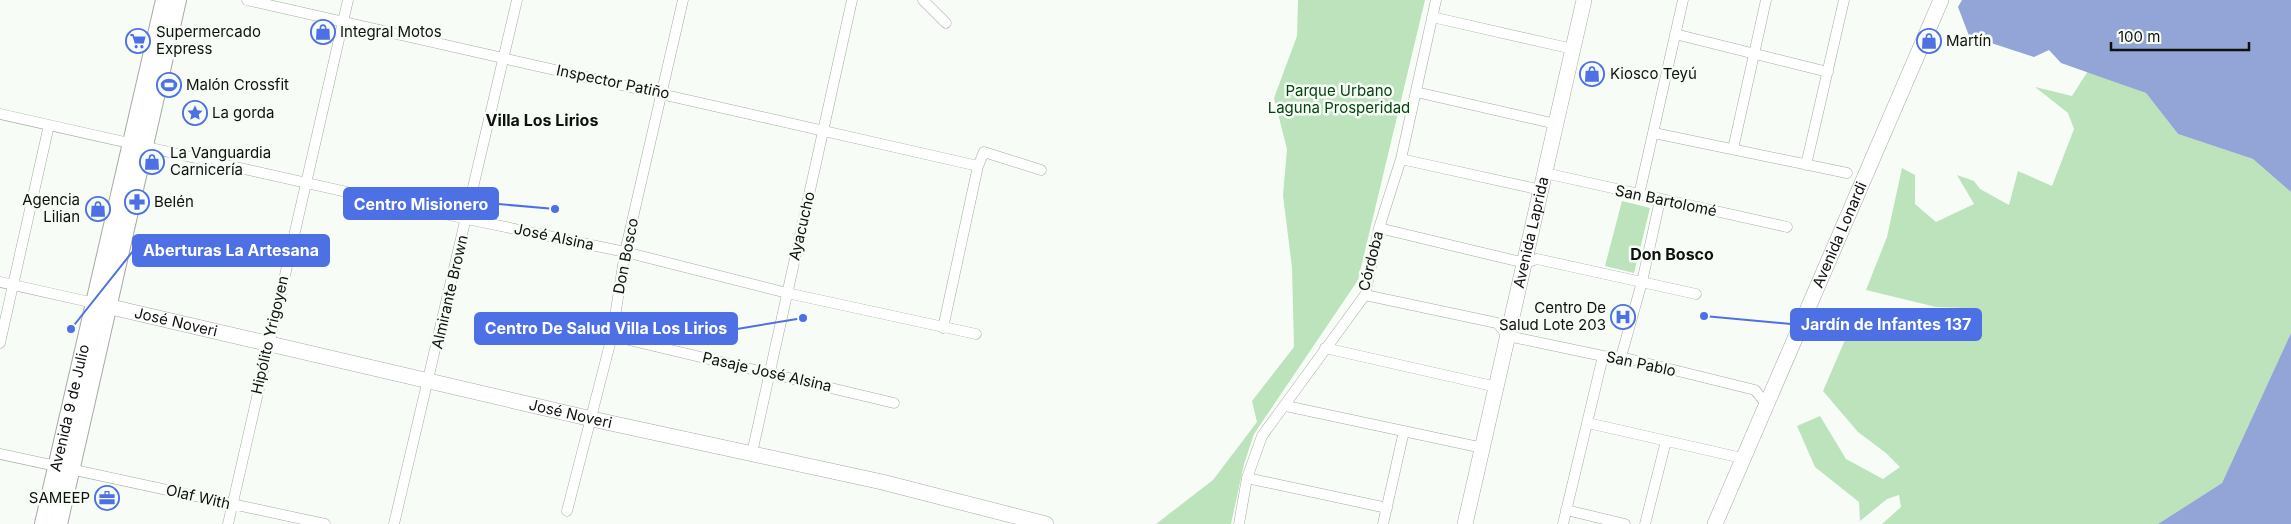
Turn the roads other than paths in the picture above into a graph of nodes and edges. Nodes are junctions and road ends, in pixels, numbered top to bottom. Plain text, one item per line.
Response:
1 (164, 0) edge
2 (178, 0) edge
3 (247, 0) edge
4 (348, 0) edge
5 (516, 0) edge
6 (683, 0) edge
7 (852, 0) edge
8 (923, 0) edge
9 (1436, 0) edge
10 (1584, 0) edge
11 (1683, 0) edge
12 (1766, 0) edge
13 (1844, 0) edge
14 (1941, 0) edge
15 (1432, 17) junction
16 (343, 23) junction
17 (946, 23) dead end
18 (1675, 34) junction
19 (1573, 49) junction
20 (1755, 54) junction
21 (503, 59) junction
22 (1828, 72) junction
23 (661, 92) junction
24 (1416, 92) junction
25 (0, 114) edge
26 (1556, 124) junction
27 (49, 125) junction
28 (823, 130) junction
29 (1654, 133) junction
30 (139, 144) junction
31 (1733, 149) junction
32 (1401, 159) junction
33 (1806, 165) junction
34 (978, 166) junction
35 (1041, 170) dead end
36 (1545, 173) junction
37 (1847, 173) dead end
38 (306, 181) junction
39 (1541, 190) junction
40 (1639, 195) junction
41 (1660, 200) junction
42 (467, 219) junction
43 (1787, 227) dead end
44 (1379, 228) junction
45 (625, 252) junction
46 (1525, 263) junction
47 (0, 282) edge
48 (1642, 282) junction
49 (14, 284) junction
50 (787, 293) junction
51 (1696, 294) dead end
52 (1365, 295) junction
53 (101, 305) junction
54 (943, 328) junction
55 (976, 334) dead end
56 (612, 336) junction
57 (1508, 336) junction
58 (268, 342) junction
59 (0, 343) edge
60 (1325, 348) junction
61 (1603, 356) junction
62 (1621, 357) junction
63 (769, 372) junction
64 (429, 379) junction
65 (1497, 387) junction
66 (894, 403) dead end
67 (1767, 405) junction
68 (1286, 406) junction
69 (592, 419) junction
70 (1588, 423) junction
71 (1404, 431) junction
72 (1666, 441) junction
73 (1483, 448) junction
74 (752, 453) junction
75 (0, 454) edge
76 (1742, 458) junction
77 (64, 467) junction
78 (1248, 478) junction
79 (232, 505) junction
80 (1387, 508) junction
81 (1566, 510) junction
82 (567, 511) dead end
83 (1618, 523) edge
84 (43, 524) edge
85 (59, 524) edge
86 (228, 524) edge
87 (325, 524) edge
88 (394, 524) edge
89 (1046, 524) edge
90 (1239, 524) edge
91 (1383, 524) edge
92 (1465, 524) edge
93 (1563, 524) edge
94 (1645, 524) edge
95 (1715, 524) edge

1 - 30 main road, Avenida 9 de Julio
2 - 30 main road, Avenida 9 de Julio
3 - 16 street, Inspector Patiño
4 - 16 street, Hipólito Yrigoyen
5 - 21 street, Almirante Brown
6 - 23 street, Don Bosco
7 - 28 street, Ayacucho
8 - 17 street
9 - 15 street, Córdoba
10 - 19 street, Avenida Laprida
11 - 18 street
12 - 20 street
13 - 22 street
14 - 67 street, Avenida Lonardi
15 - 19 street
15 - 24 street, Córdoba
16 - 21 street, Inspector Patiño
16 - 38 street, Hipólito Yrigoyen
18 - 20 street
18 - 29 street
19 - 26 street, Avenida Laprida
20 - 22 street
20 - 31 street
21 - 23 street, Inspector Patiño
21 - 42 street, Almirante Brown
22 - 33 street
23 - 28 street, Inspector Patiño
23 - 45 street, Don Bosco
24 - 26 street
24 - 32 street, Córdoba
25 - 27 street, José Alsina
26 - 36 street, Avenida Laprida
27 - 30 street, José Alsina
27 - 49 street
28 - 34 street, Inspector Patiño
28 - 50 street, Ayacucho
29 - 31 street
29 - 40 street
30 - 38 street, José Alsina
30 - 53 main road, Avenida 9 de Julio
31 - 33 street
32 - 39 street
32 - 44 street, Córdoba
33 - 37 street
34 - 35 street
34 - 54 street
36 - 39 street, Avenida Laprida
36 - 40 street, San Bartolomé
38 - 42 street, José Alsina
38 - 58 street, Hipólito Yrigoyen
39 - 46 street, Avenida Laprida
40 - 41 street, San Bartolomé
41 - 43 street, San Bartolomé
41 - 48 street
42 - 45 street, José Alsina
42 - 64 street, Almirante Brown
44 - 46 street
44 - 52 street, Córdoba
45 - 50 street, José Alsina
45 - 56 street, Don Bosco
46 - 48 street
46 - 57 street, Avenida Laprida
47 - 49 street
48 - 51 street
48 - 62 street
49 - 53 street
49 - 59 street
50 - 54 street, José Alsina
50 - 63 street, Ayacucho
52 - 57 street
52 - 60 street, Córdoba
53 - 58 street, José Noveri
53 - 77 main road, Avenida 9 de Julio
54 - 55 street, José Alsina
56 - 63 street, Pasaje José Alsina
56 - 69 street, Don Bosco
57 - 61 street, San Pablo
57 - 65 street, Avenida Laprida
58 - 64 street, José Noveri
58 - 79 street, Hipólito Yrigoyen
60 - 65 street
60 - 68 street, Córdoba
61 - 62 street, San Pablo
61 - 70 street
62 - 67 street, San Pablo
63 - 66 street, Pasaje José Alsina
63 - 74 street, Ayacucho
64 - 69 street, José Noveri
64 - 88 street, Almirante Brown
65 - 73 street, Avenida Laprida
67 - 76 street, Avenida Lonardi
68 - 71 street
68 - 78 street, Córdoba
69 - 74 street, José Noveri
69 - 82 street, Don Bosco
70 - 72 street
70 - 81 street
71 - 73 street
71 - 80 street
72 - 76 street
72 - 94 street
73 - 92 street, Avenida Laprida
74 - 89 street, José Noveri
75 - 77 street, Olaf With
76 - 95 street, Avenida Lonardi
77 - 79 street, Olaf With
77 - 84 main road, Avenida 9 de Julio
77 - 85 main road, Avenida 9 de Julio
78 - 80 street
78 - 90 street, Córdoba
79 - 86 street, Hipólito Yrigoyen
79 - 87 street, Olaf With
80 - 91 street
81 - 83 street
81 - 93 street

